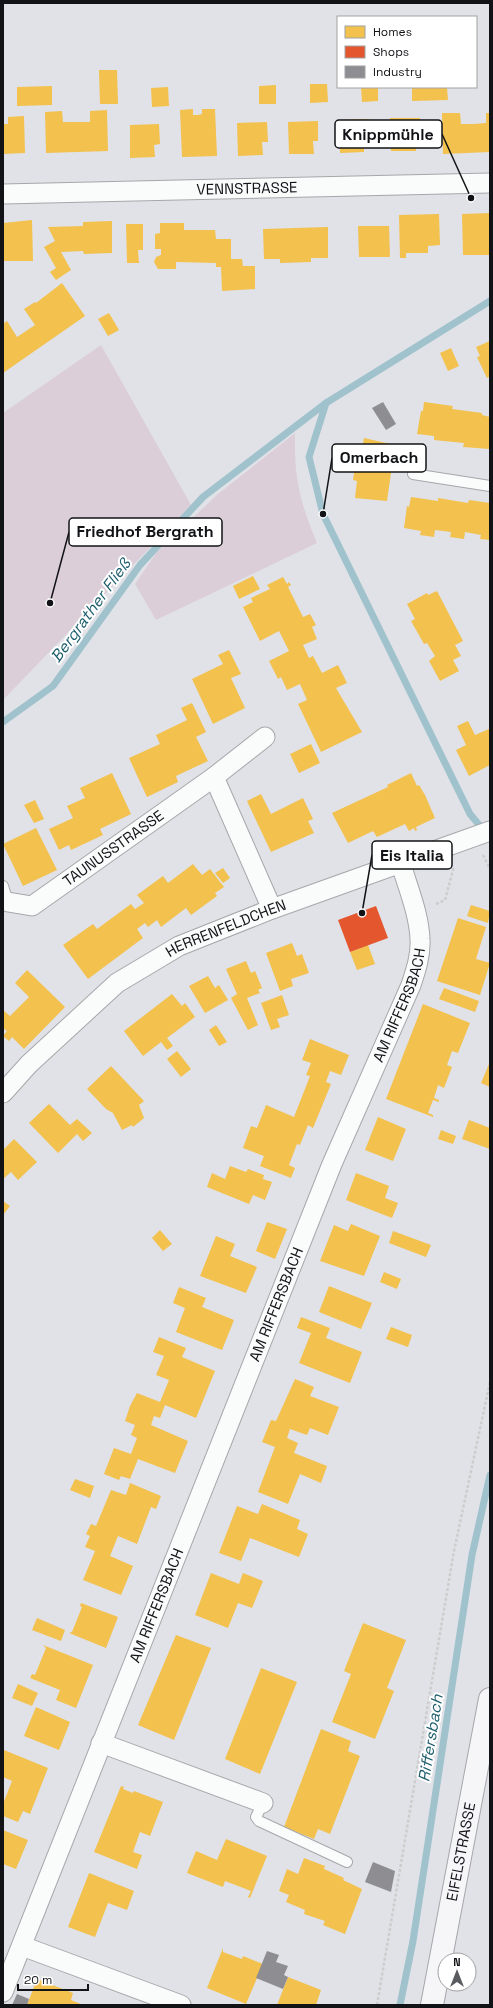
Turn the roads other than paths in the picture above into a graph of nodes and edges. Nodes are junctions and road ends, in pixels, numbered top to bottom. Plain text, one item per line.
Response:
1 (490, 183) edge
2 (3, 194) edge
3 (413, 474) dead end
4 (490, 486) edge
5 (265, 736) dead end
6 (214, 777) junction
7 (490, 831) edge
8 (401, 864) junction
9 (6, 894) edge
10 (272, 909) junction
11 (3, 1093) edge
12 (490, 1699) edge
13 (102, 1743) junction
14 (263, 1803) joint
15 (347, 1862) dead end
16 (22, 1946) junction
17 (3, 1992) edge
18 (181, 2005) edge
19 (432, 2005) edge

1 - 2 street, VENNSTRASSE
3 - 4 lane
5 - 6 street, TAUNUSSTRASSE
6 - 9 street, TAUNUSSTRASSE
6 - 10 street
7 - 8 street, HERRENFELDCHEN
8 - 10 street, HERRENFELDCHEN
8 - 13 street, AM RIFFERSBACH
10 - 11 street, HERRENFELDCHEN
12 - 19 main road, EIFELSTRASSE
13 - 14 street
13 - 16 street, AM RIFFERSBACH
14 - 15 lane
16 - 17 street, AM RIFFERSBACH
16 - 18 street

